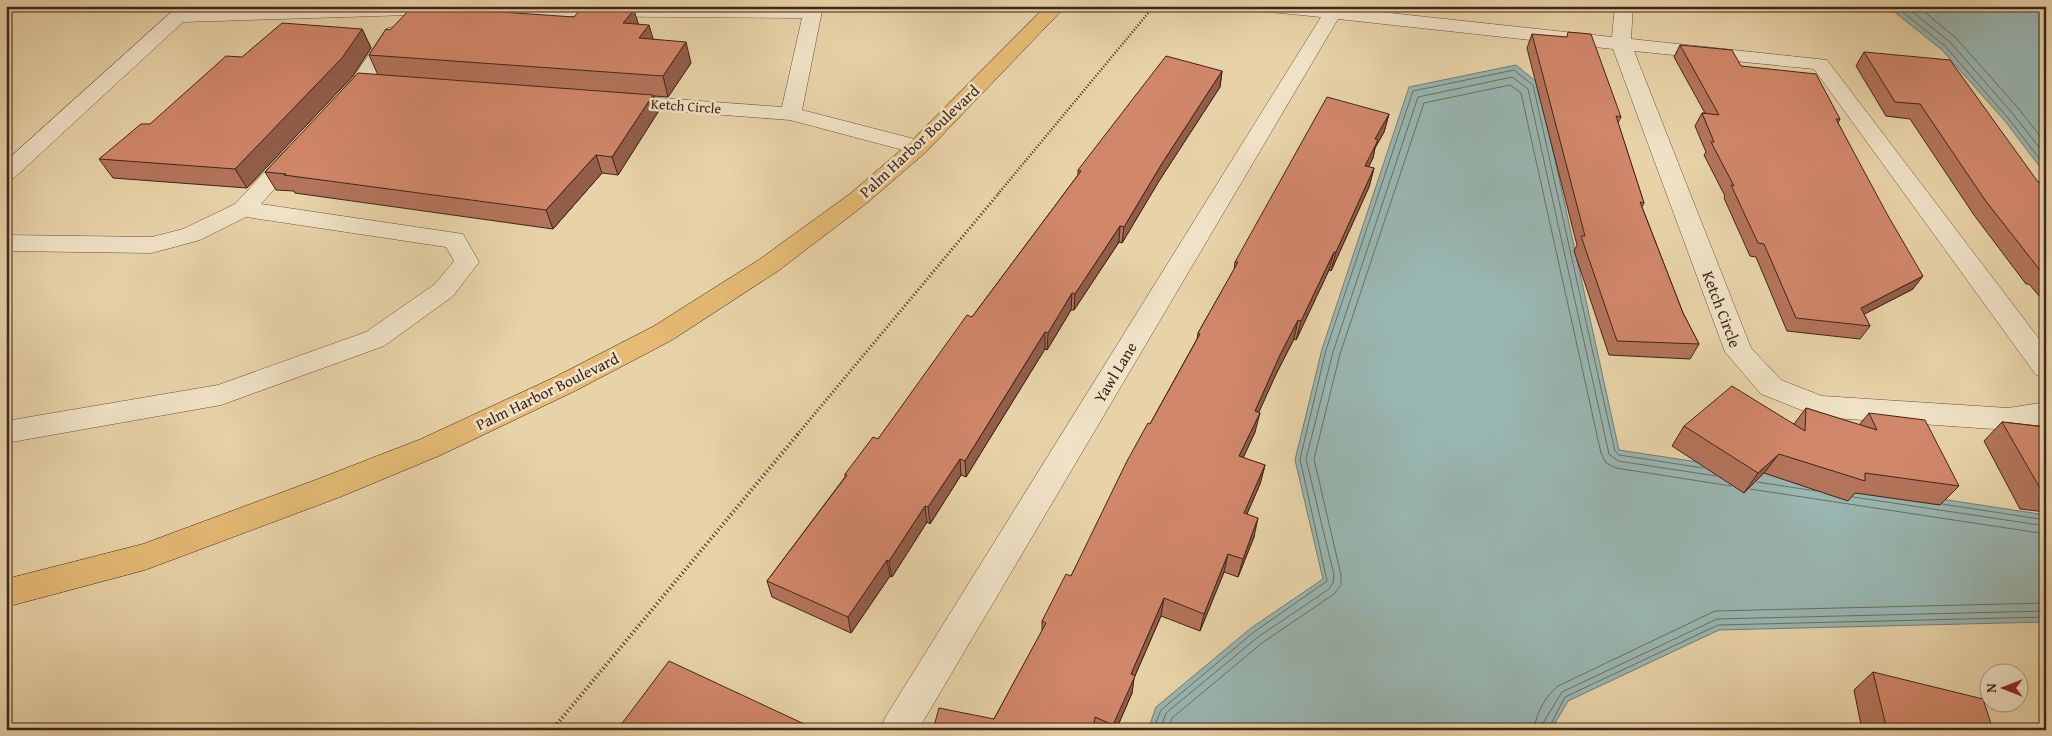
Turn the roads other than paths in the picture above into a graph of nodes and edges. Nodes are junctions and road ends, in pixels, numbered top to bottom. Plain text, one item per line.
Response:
1 (1057, 6) edge
2 (1270, 6) edge
3 (1624, 6) edge
4 (409, 9) junction
5 (814, 9) edge
6 (184, 11) edge
7 (1332, 14) junction
8 (1621, 44) junction
9 (596, 100) edge
10 (790, 114) junction
11 (328, 117) edge
12 (309, 139) edge
13 (918, 147) junction
14 (6, 173) edge
15 (243, 209) junction
16 (6, 243) edge
17 (2046, 368) edge
18 (2046, 413) edge
19 (6, 432) edge
20 (6, 593) edge
21 (898, 730) edge

1 - 13 main road, Palm Harbor Boulevard
2 - 7 street
3 - 8 street
4 - 5 street
4 - 6 street
4 - 11 street
5 - 10 street
6 - 14 street
7 - 8 street
7 - 21 street, Yawl Lane
8 - 17 street
8 - 18 street, Ketch Circle
9 - 10 street, Ketch Circle
10 - 13 street, Ketch Circle
12 - 15 street
13 - 20 main road, Palm Harbor Boulevard
15 - 16 street
15 - 19 street

